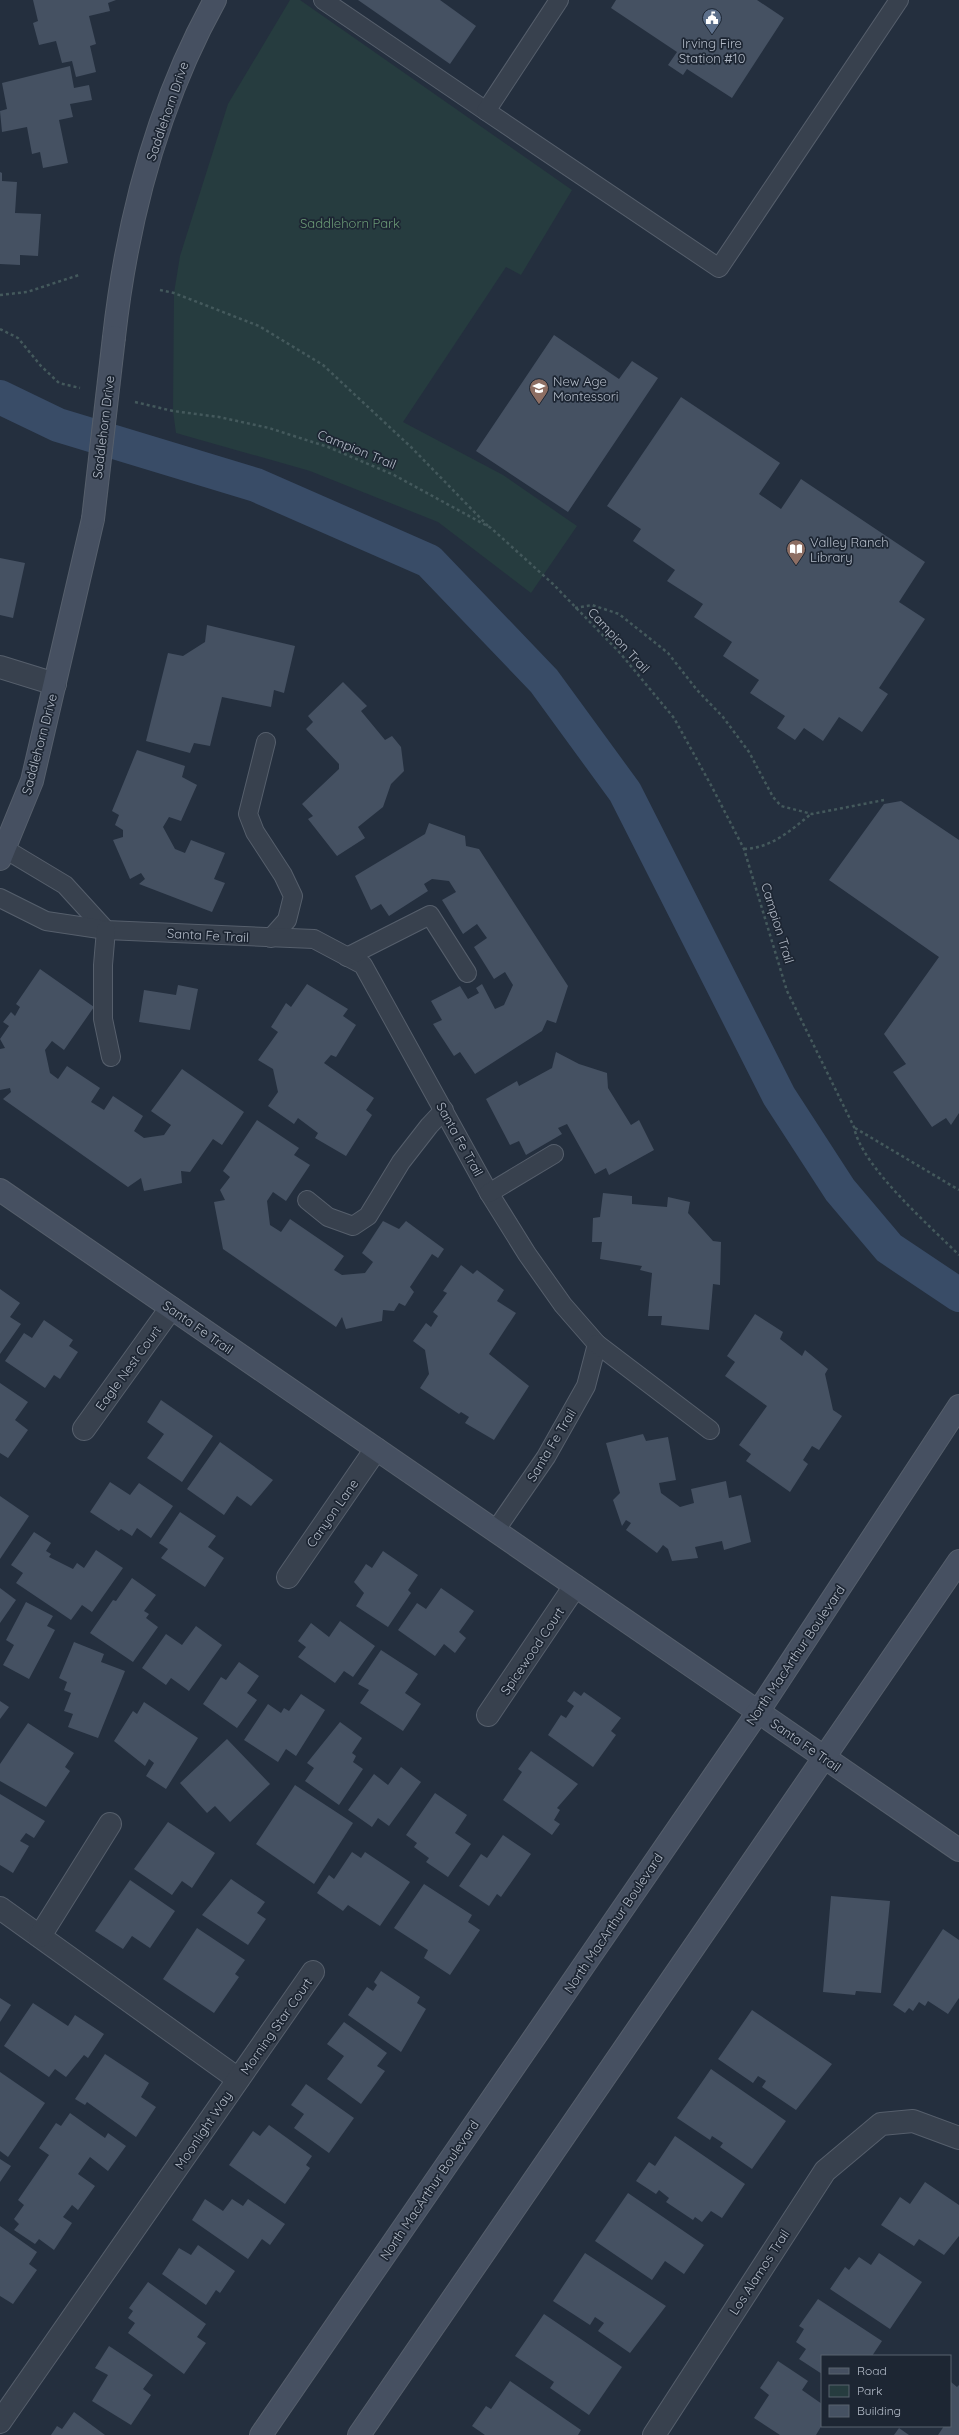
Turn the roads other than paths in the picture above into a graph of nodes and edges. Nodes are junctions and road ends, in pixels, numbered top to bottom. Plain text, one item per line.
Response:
1 (215, 0) edge
2 (324, 0) edge
3 (559, 0) edge
4 (899, 0) edge
5 (486, 111) junction
6 (0, 667) edge
7 (55, 684) junction
8 (266, 742) dead end
9 (2, 854) edge
10 (0, 898) edge
11 (106, 930) junction
12 (271, 938) junction
13 (347, 957) junction
14 (467, 973) dead end
15 (111, 1057) dead end
16 (444, 1110) junction
17 (554, 1154) dead end
18 (0, 1190) edge
19 (489, 1192) junction
20 (307, 1200) dead end
21 (171, 1308) junction
22 (597, 1344) junction
23 (958, 1408) edge
24 (84, 1429) dead end
25 (710, 1430) dead end
26 (376, 1449) junction
27 (495, 1531) junction
28 (959, 1561) edge
29 (288, 1577) dead end
30 (575, 1586) junction
31 (758, 1712) junction
32 (488, 1715) dead end
33 (824, 1757) junction
34 (110, 1824) dead end
35 (959, 1850) edge
36 (0, 1908) edge
37 (40, 1936) junction
38 (314, 1972) dead end
39 (238, 2079) junction
40 (959, 2138) edge
41 (0, 2422) edge
42 (261, 2435) edge
43 (359, 2435) edge
44 (654, 2435) edge

1 - 7 main road, Saddlehorn Drive, bridge
2 - 5 lane
3 - 5 lane
4 - 5 lane
6 - 7 street
7 - 9 main road, Saddlehorn Drive
8 - 12 lane
9 - 11 lane
10 - 11 lane, Santa Fe Trail
11 - 12 lane, Santa Fe Trail
11 - 15 lane
12 - 13 lane, Santa Fe Trail
13 - 14 lane
13 - 16 lane, Santa Fe Trail
16 - 19 lane, Santa Fe Trail
16 - 20 lane
17 - 19 lane
18 - 21 main road, Santa Fe Trail
19 - 22 lane, Santa Fe Trail
21 - 24 street, Eagle Nest Court
21 - 26 main road, Santa Fe Trail
22 - 25 lane
22 - 27 lane, Santa Fe Trail
23 - 31 main road, North MacArthur Boulevard
26 - 27 main road, Santa Fe Trail
26 - 29 street, Canyon Lane
27 - 30 main road, Santa Fe Trail
28 - 33 main road
30 - 31 main road, Santa Fe Trail
30 - 32 street, Spicewood Court
31 - 33 main road, Santa Fe Trail
31 - 42 main road, North MacArthur Boulevard
33 - 35 main road, Santa Fe Trail
33 - 43 main road
34 - 37 street
36 - 37 street, Moonlight Way
37 - 39 street, Moonlight Way
38 - 39 street, Morning Star Court
39 - 41 street, Moonlight Way
40 - 44 street, Los Alamos Trail

